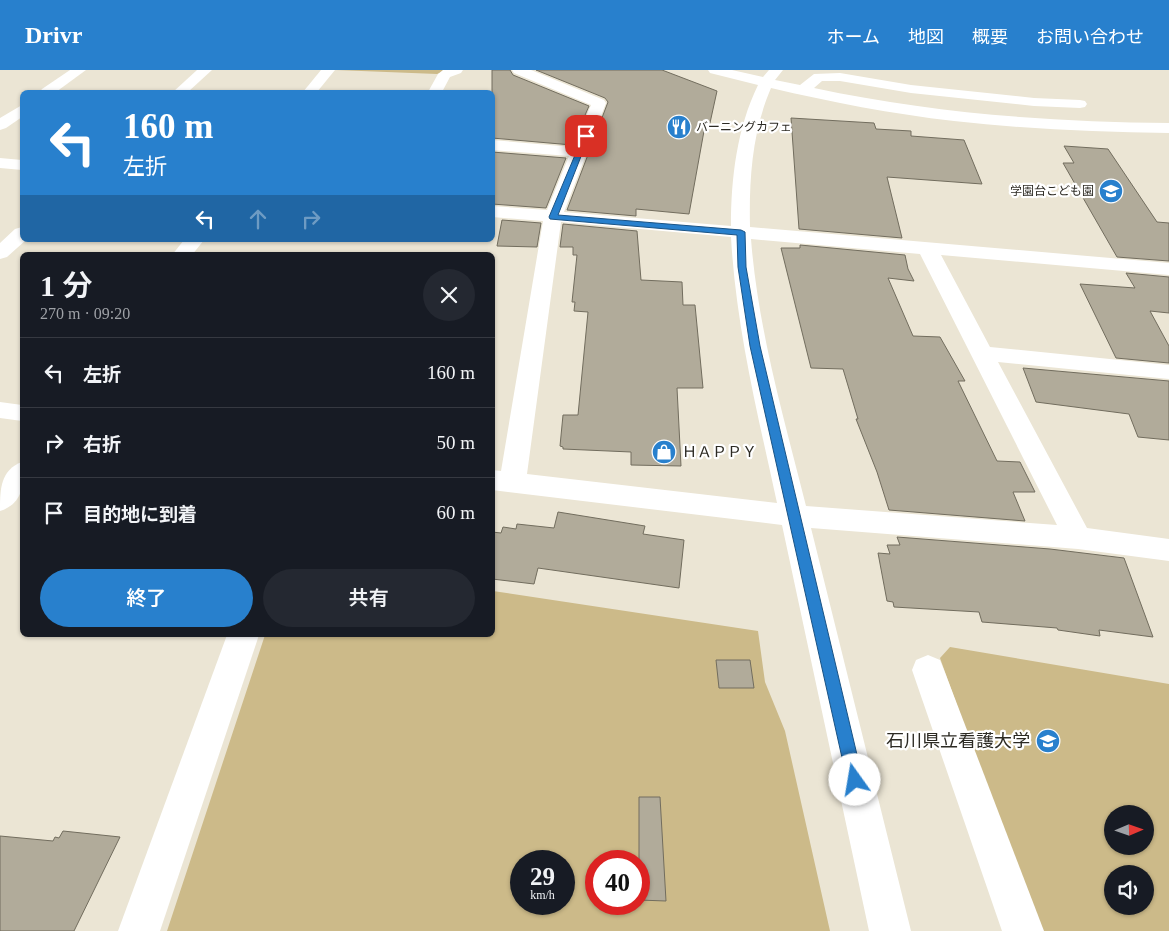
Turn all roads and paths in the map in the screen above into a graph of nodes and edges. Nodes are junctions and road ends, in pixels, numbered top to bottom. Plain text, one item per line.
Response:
1 (79, 70) edge
2 (205, 70) edge
3 (328, 70) edge
4 (456, 70) edge
5 (519, 70) edge
6 (715, 70) edge
7 (776, 70) edge
8 (765, 82) junction
9 (50, 90) edge
10 (182, 90) edge
11 (312, 90) edge
12 (436, 90) edge
13 (803, 90) junction
14 (1080, 104) dead end
15 (20, 111) edge
16 (0, 125) edge
17 (1169, 128) edge
18 (495, 145) edge
19 (580, 152) junction
20 (0, 163) edge
21 (20, 165) edge
22 (495, 211) edge
23 (553, 217) junction
24 (741, 232) junction
25 (20, 235) edge
26 (192, 242) edge
27 (927, 248) junction
28 (184, 252) edge
29 (0, 253) edge
30 (1169, 269) edge
31 (982, 353) junction
32 (1169, 372) edge
33 (0, 410) edge
34 (20, 413) edge
35 (20, 475) edge
36 (502, 481) edge
37 (0, 501) edge
38 (794, 516) junction
39 (1078, 538) junction
40 (1169, 550) edge
41 (242, 637) edge
42 (928, 670) dead end
43 (139, 931) edge
44 (890, 931) edge
45 (1023, 931) edge

1 - 9 street
2 - 10 street
3 - 11 street
4 - 12 street
5 - 19 street
6 - 8 street
7 - 8 street
8 - 13 street
8 - 24 street
13 - 14 street
13 - 17 street
15 - 16 street
18 - 19 street
19 - 23 street
20 - 21 street
22 - 23 street
23 - 24 street
23 - 36 street
24 - 27 street
24 - 38 street
25 - 29 street
26 - 28 street
27 - 30 street
27 - 31 street
31 - 32 street
31 - 39 street
33 - 34 street
35 - 37 street
36 - 38 street
38 - 39 street
38 - 44 street
39 - 40 street
41 - 43 street
42 - 45 street

